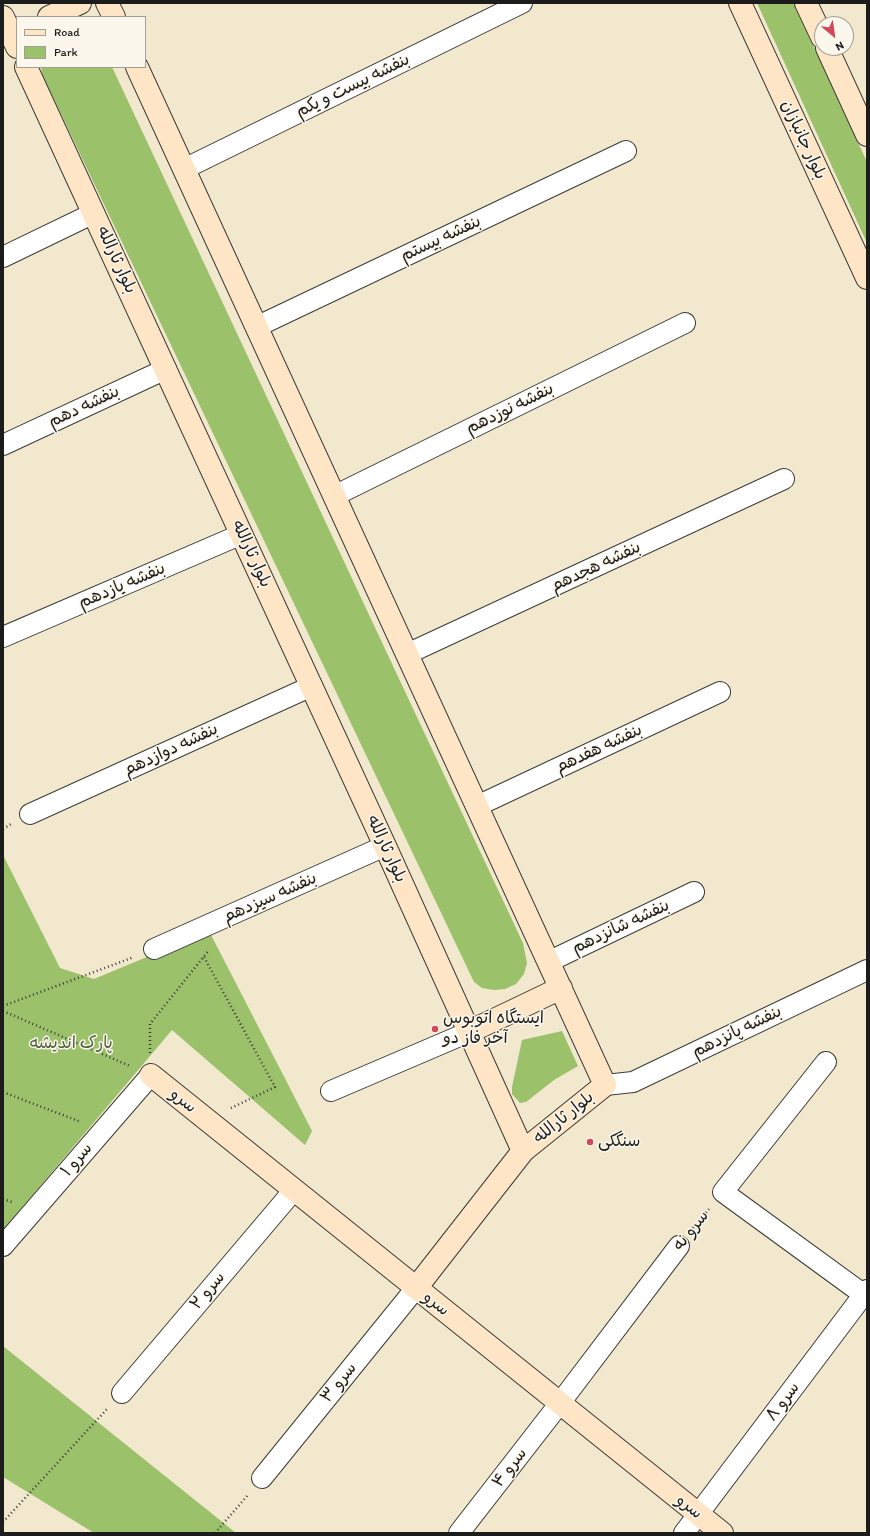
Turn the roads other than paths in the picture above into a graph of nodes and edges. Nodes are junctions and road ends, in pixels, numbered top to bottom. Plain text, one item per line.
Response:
1 (80, 3) edge
2 (107, 3) edge
3 (522, 3) edge
4 (740, 3) edge
5 (806, 3) edge
6 (51, 16) edge
7 (114, 16) edge
8 (814, 20) edge
9 (831, 56) edge
10 (26, 68) edge
11 (137, 68) edge
12 (867, 135) edge
13 (626, 152) dead end
14 (184, 169) junction
15 (94, 213) junction
16 (3, 257) edge
17 (867, 278) edge
18 (685, 323) dead end
19 (256, 326) junction
20 (166, 369) junction
21 (3, 446) edge
22 (784, 479) dead end
23 (334, 496) junction
24 (242, 534) junction
25 (3, 637) edge
26 (408, 654) junction
27 (312, 686) junction
28 (720, 692) dead end
29 (478, 806) junction
30 (30, 814) dead end
31 (385, 846) junction
32 (694, 892) dead end
33 (154, 950) road end
34 (548, 962) junction
35 (867, 970) edge
36 (561, 988) junction
37 (469, 1032) junction
38 (826, 1062) dead end
39 (151, 1075) joint
40 (605, 1085) junction
41 (331, 1091) dead end
42 (523, 1151) junction
43 (294, 1190) junction
44 (3, 1246) edge
45 (679, 1246) road end
46 (416, 1288) junction
47 (866, 1294) edge
48 (122, 1393) road end
49 (560, 1404) junction
50 (262, 1478) road end
51 (699, 1514) junction
52 (459, 1533) edge
53 (684, 1533) edge
54 (722, 1533) edge

1 - 6 street
2 - 7 street
3 - 14 street, بنفشه بیست و یکم
4 - 17 street, بلوار جانبازان
5 - 8 street
9 - 12 street
10 - 15 street, بلوار ثارالله
11 - 14 street, بلوار ثارالله
13 - 19 street, بنفشه بیستم
14 - 19 street, بلوار ثارالله
15 - 16 street
15 - 20 street, بلوار ثارالله
18 - 23 street, بنفشه نوزدهم
19 - 23 street, بلوار ثارالله
20 - 21 street, بنفشه دهم
20 - 24 street, بلوار ثارالله
22 - 26 street, بنفشه هجدهم
23 - 26 street, بلوار ثارالله
24 - 25 street, بنفشه یازدهم
24 - 27 street, بلوار ثارالله
26 - 29 street, بلوار ثارالله
27 - 30 street, بنفشه دوازدهم
27 - 31 street, بلوار ثارالله
28 - 29 street, بنفشه هفدهم
29 - 34 street, بلوار ثارالله
31 - 33 street, بنفشه سیزدهم
31 - 37 street, بلوار ثارالله
32 - 34 street, بنفشه شانزدهم
34 - 36 street, بلوار ثارالله
35 - 40 street, بنفشه پانزدهم
36 - 37 street
36 - 40 street, بلوار ثارالله
37 - 41 street
37 - 42 street, بلوار ثارالله
38 - 47 street
39 - 43 street, سرو
39 - 44 street, سرو ۱
40 - 42 street, بلوار ثارالله
42 - 46 street
43 - 46 street, سرو
43 - 48 street, سرو ۲
45 - 49 street, سرو نه
46 - 49 street, سرو
46 - 50 street, سرو ۳
47 - 51 street, سرو ۸
49 - 51 street, سرو
49 - 52 street, سرو ۴
51 - 53 street, سرو ۸
51 - 54 street, سرو

